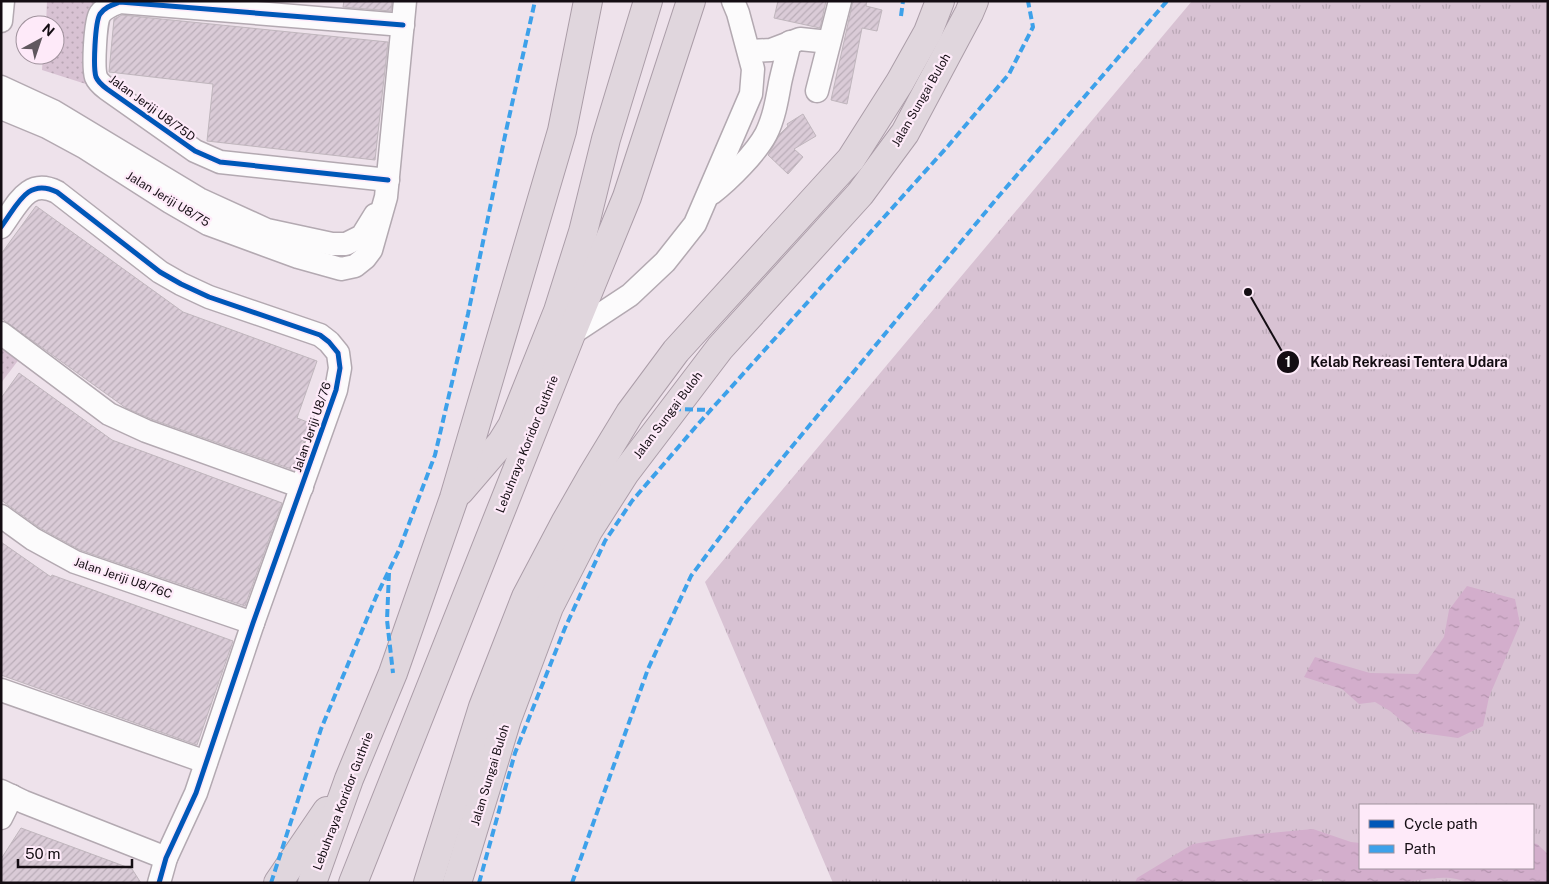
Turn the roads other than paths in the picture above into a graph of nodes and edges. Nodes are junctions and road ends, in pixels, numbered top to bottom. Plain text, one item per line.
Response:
1 (3, 1) edge
2 (405, 1) edge
3 (588, 1) edge
4 (648, 1) edge
5 (692, 1) edge
6 (733, 1) edge
7 (840, 1) edge
8 (940, 1) edge
9 (974, 1) edge
10 (1, 21) edge
11 (403, 25) junction
12 (790, 42) junction
13 (829, 42) junction
14 (749, 51) junction
15 (1, 87) edge
16 (817, 91) dead end
17 (1, 108) edge
18 (387, 188) junction
19 (706, 199) junction
20 (1, 227) edge
21 (1, 333) edge
22 (571, 334) junction
23 (302, 487) junction
24 (454, 498) junction
25 (1, 516) edge
26 (254, 623) junction
27 (1, 690) edge
28 (206, 762) junction
29 (349, 779) junction
30 (7, 794) edge
31 (1, 818) edge
32 (166, 858) junction
33 (159, 883) edge
34 (278, 883) edge
35 (312, 883) edge
36 (353, 883) edge
37 (428, 883) edge
38 (457, 883) edge

1 - 10 street
2 - 11 street, Jalan Jeriji U8/75
3 - 24 highway, Lebuhraya Koridor Guthrie
4 - 24 highway
5 - 22 highway, Lebuhraya Koridor Guthrie
6 - 14 street
7 - 13 street
8 - 37 highway
9 - 38 highway, Jalan Sungai Buloh
11 - 18 street, Jalan Jeriji U8/75
11 - 18 street, Jalan Jeriji U8/75D
12 - 13 street
12 - 14 street
12 - 19 street
13 - 16 street
14 - 19 street
15 - 18 street, Jalan Jeriji U8/75
17 - 18 street, Jalan Jeriji U8/75
19 - 22 street
20 - 23 street, Jalan Jeriji U8/76
21 - 23 street, Jalan Jeriji U8/76
22 - 36 highway, Lebuhraya Koridor Guthrie
23 - 26 street, Jalan Jeriji U8/76
24 - 29 highway, Lebuhraya Koridor Guthrie
25 - 26 street, Jalan Jeriji U8/76C
26 - 28 street, Jalan Jeriji U8/76
27 - 28 street
28 - 32 street, Jalan Jeriji U8/76
29 - 34 highway
29 - 35 highway, Lebuhraya Koridor Guthrie
30 - 31 street
30 - 32 street
32 - 33 street, Jalan Jeriji U8/76

